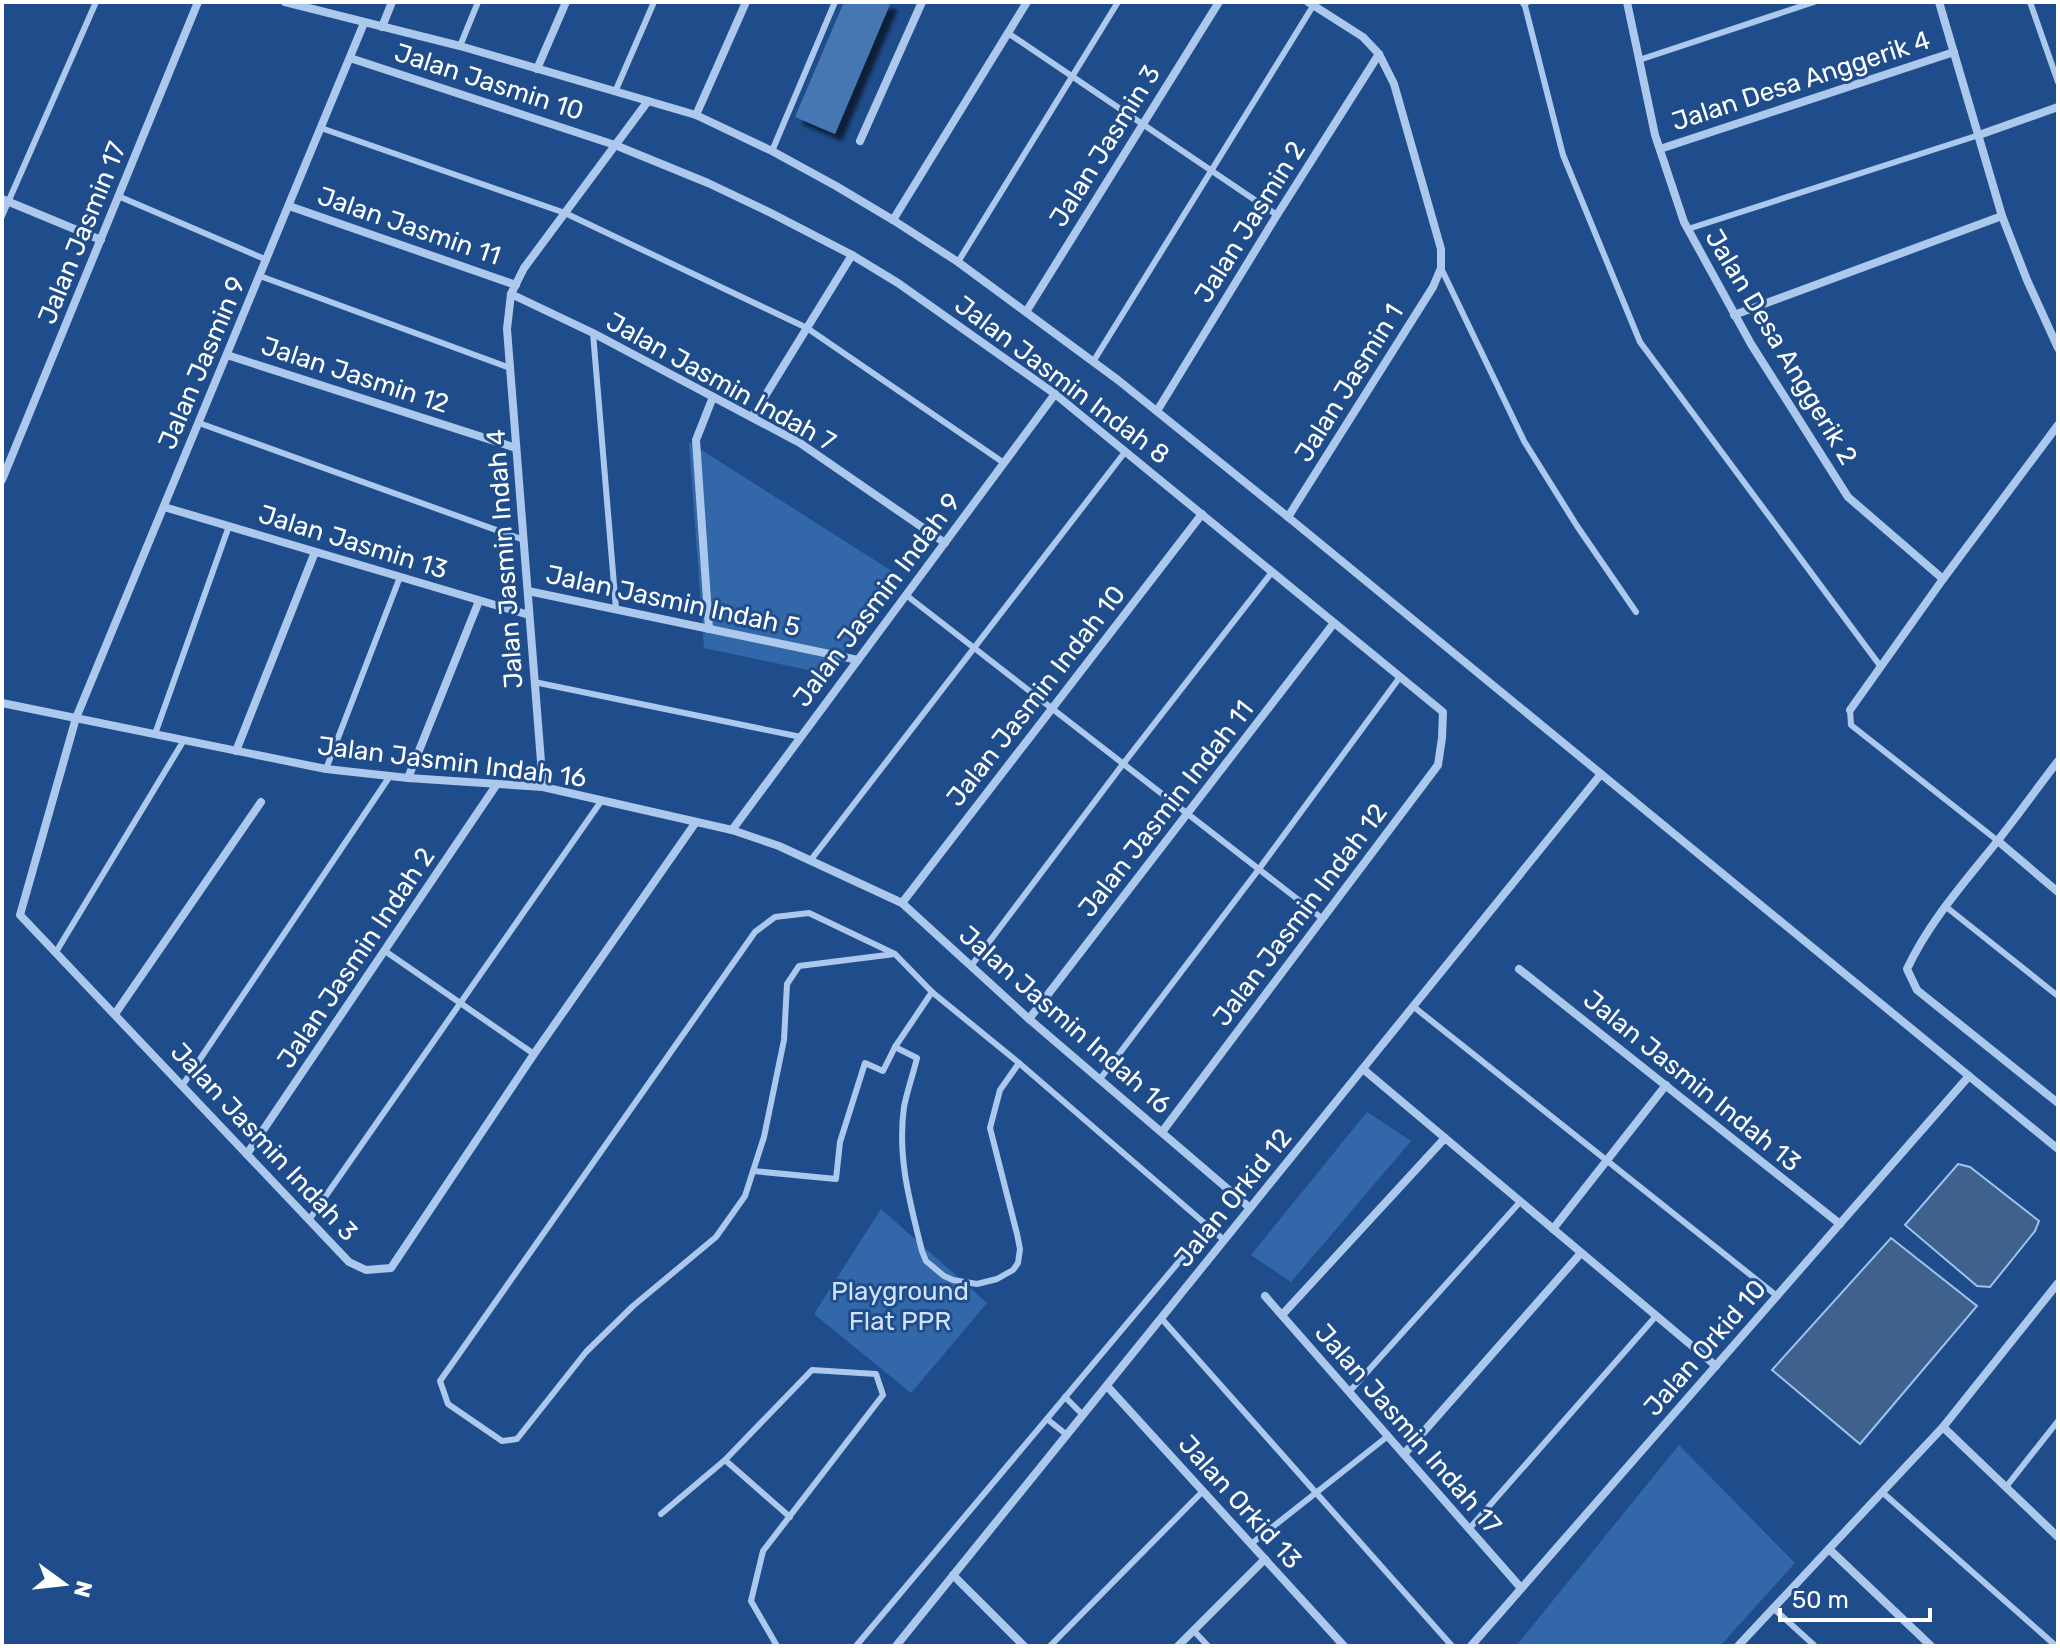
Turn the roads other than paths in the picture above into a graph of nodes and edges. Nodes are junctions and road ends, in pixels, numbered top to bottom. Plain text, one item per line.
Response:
1 (96, 2) edge
2 (198, 2) edge
3 (285, 2) edge
4 (392, 2) edge
5 (478, 2) edge
6 (566, 2) edge
7 (654, 2) edge
8 (746, 2) edge
9 (835, 2) edge
10 (922, 2) edge
11 (1027, 2) edge
12 (1118, 2) edge
13 (1219, 2) edge
14 (1525, 2) edge
15 (1627, 2) edge
16 (1814, 2) edge
17 (1939, 2) edge
18 (2030, 2) edge
19 (296, 4) edge
20 (1310, 4) edge
21 (364, 23) junction
22 (382, 27) junction
23 (1008, 33) junction
24 (460, 46) junction
25 (1954, 52) junction
26 (1379, 54) junction
27 (350, 58) junction
28 (1639, 60) junction
29 (537, 69) junction
30 (1072, 76) junction
31 (2058, 82) edge
32 (615, 92) junction
33 (648, 101) junction
34 (2058, 107) edge
35 (696, 115) junction
36 (1143, 124) junction
37 (321, 128) junction
38 (1979, 135) junction
39 (860, 141) dead end
40 (615, 145) junction
41 (1660, 149) junction
42 (772, 151) junction
43 (1211, 171) junction
44 (118, 196) junction
45 (5, 200) edge
46 (289, 206) junction
47 (565, 213) junction
48 (1277, 215) junction
49 (2, 216) edge
50 (2002, 216) junction
51 (893, 220) junction
52 (1688, 229) junction
53 (101, 240) junction
54 (852, 255) junction
55 (267, 260) junction
56 (958, 262) junction
57 (1441, 268) junction
58 (260, 276) junction
59 (514, 289) junction
60 (1026, 312) junction
61 (1734, 315) junction
62 (807, 328) junction
63 (593, 333) junction
64 (2058, 348) edge
65 (227, 355) junction
66 (1093, 362) junction
67 (510, 368) junction
68 (1055, 394) junction
69 (713, 397) junction
70 (1157, 411) junction
71 (752, 417) junction
72 (199, 423) junction
73 (2058, 425) edge
74 (516, 448) junction
75 (1125, 452) junction
76 (1004, 463) junction
77 (4, 468) edge
78 (2, 480) edge
79 (164, 507) junction
80 (1202, 514) junction
81 (1288, 517) junction
82 (229, 526) junction
83 (524, 540) junction
84 (945, 543) junction
85 (315, 552) junction
86 (1272, 572) junction
87 (400, 577) junction
88 (1943, 579) junction
89 (528, 591) junction
90 (906, 595) junction
91 (479, 601) junction
92 (616, 609) junction
93 (1636, 612) dead end
94 (529, 615) junction
95 (1334, 623) junction
96 (709, 629) junction
97 (974, 648) junction
98 (858, 660) junction
99 (1881, 667) junction
100 (1400, 677) junction
101 (534, 682) junction
102 (2, 703) edge
103 (1052, 709) junction
104 (1850, 710) joint
105 (1443, 712) joint
106 (76, 718) junction
107 (155, 734) junction
108 (801, 737) junction
109 (184, 740) junction
110 (236, 751) junction
111 (2058, 761) edge
112 (1123, 764) junction
113 (326, 769) junction
114 (1601, 774) junction
115 (390, 776) junction
116 (408, 778) junction
117 (497, 784) junction
118 (543, 787) junction
119 (602, 800) junction
120 (261, 802) dead end
121 (1187, 813) junction
122 (696, 822) junction
123 (732, 830) junction
124 (1998, 841) junction
125 (810, 861) junction
126 (1259, 869) junction
127 (2058, 892) edge
128 (902, 903) junction
129 (1945, 906) junction
130 (1323, 919) junction
131 (385, 951) junction
132 (56, 952) junction
133 (895, 954) junction
134 (971, 966) junction
135 (1519, 969) dead end
136 (932, 992) junction
137 (2058, 996) edge
138 (460, 1003) junction
139 (1414, 1007) junction
140 (115, 1014) junction
141 (1029, 1019) junction
142 (895, 1047) junction
143 (534, 1054) junction
144 (1019, 1063) junction
145 (1363, 1069) junction
146 (1969, 1076) junction
147 (1100, 1079) junction
148 (1666, 1085) junction
149 (182, 1086) junction
150 (2058, 1103) edge
151 (1162, 1132) junction
152 (1445, 1138) junction
153 (2058, 1149) edge
154 (247, 1154) junction
155 (1607, 1161) junction
156 (753, 1171) junction
157 (1520, 1202) junction
158 (1250, 1208) junction
159 (309, 1220) junction
160 (1840, 1224) junction
161 (1209, 1226) junction
162 (1553, 1229) junction
163 (1224, 1240) junction
164 (1581, 1253) junction
165 (2058, 1283) edge
166 (1265, 1296) dead end
167 (1777, 1296) junction
168 (1282, 1315) junction
169 (1656, 1316) junction
170 (1161, 1318) junction
171 (1716, 1366) junction
172 (1107, 1386) junction
173 (1349, 1392) junction
174 (1065, 1397) junction
175 (1083, 1415) junction
176 (1047, 1419) junction
177 (2058, 1421) edge
178 (1943, 1427) junction
179 (1067, 1435) junction
180 (1388, 1436) junction
181 (1404, 1454) junction
182 (725, 1460) junction
183 (2006, 1487) junction
184 (1203, 1491) junction
185 (1316, 1492) junction
186 (1882, 1492) junction
187 (661, 1514) dead end
188 (790, 1517) junction
189 (1469, 1529) junction
190 (2058, 1537) edge
191 (1251, 1544) junction
192 (1829, 1549) junction
193 (1265, 1559) junction
194 (953, 1575) junction
195 (1521, 1588) junction
196 (1773, 1608) junction
197 (1193, 1630) junction
198 (777, 1646) edge
199 (856, 1646) edge
200 (896, 1646) edge
201 (1024, 1646) edge
202 (1050, 1646) edge
203 (1178, 1646) edge
204 (1208, 1646) edge
205 (1344, 1646) edge
206 (1452, 1646) edge
207 (1471, 1646) edge
208 (1738, 1646) edge
209 (1815, 1646) edge
210 (1931, 1646) edge
211 (2056, 1646) edge

1 - 45 lane
2 - 44 street, Jalan Jasmin 17
3 - 19 street
4 - 22 street
5 - 24 lane
6 - 29 street
7 - 32 lane
8 - 35 street
9 - 42 lane
10 - 39 street
11 - 23 street
12 - 30 lane
13 - 36 street, Jalan Jasmin 3
14 - 99 lane
15 - 28 street, Jalan Desa Anggerik 2
16 - 28 lane
17 - 25 street
18 - 31 lane
19 - 21 street
20 - 26 street
20 - 43 lane
21 - 22 street
21 - 27 street, Jalan Jasmin 9
22 - 24 street
23 - 30 lane
23 - 51 street
24 - 29 street
25 - 38 street
25 - 41 street, Jalan Desa Anggerik 4
26 - 48 street, Jalan Jasmin 2
26 - 57 street
27 - 37 street, Jalan Jasmin 9
27 - 40 street, Jalan Jasmin 10
28 - 41 street, Jalan Desa Anggerik 2
29 - 32 street
30 - 36 lane
30 - 56 lane
32 - 33 street
33 - 35 street
33 - 40 street
34 - 38 street
35 - 42 street
36 - 43 lane
36 - 60 street, Jalan Jasmin 3
37 - 46 street, Jalan Jasmin 9
37 - 47 lane
38 - 50 street
38 - 52 lane
40 - 47 street
40 - 54 street, Jalan Jasmin Indah 8
41 - 52 street, Jalan Desa Anggerik 2
42 - 51 street
43 - 48 lane
43 - 66 lane
44 - 53 street, Jalan Jasmin 17
44 - 55 lane
45 - 49 lane
45 - 53 street
46 - 55 street, Jalan Jasmin 9
46 - 59 street, Jalan Jasmin 11
47 - 59 street
47 - 62 lane
48 - 70 street, Jalan Jasmin 2
50 - 61 street
50 - 64 street
51 - 56 street
52 - 61 street, Jalan Desa Anggerik 2
53 - 77 street, Jalan Jasmin 17
54 - 62 street
54 - 68 street, Jalan Jasmin Indah 8
55 - 58 street, Jalan Jasmin 9
56 - 60 street
57 - 81 street, Jalan Jasmin 1
57 - 93 lane
58 - 65 street, Jalan Jasmin 9
58 - 67 lane
59 - 63 street, Jalan Jasmin Indah 7
59 - 67 street, Jalan Jasmin Indah 4
60 - 66 street
61 - 88 street, Jalan Desa Anggerik 2
62 - 71 street
62 - 76 lane
63 - 69 street, Jalan Jasmin Indah 7
63 - 92 lane
65 - 72 street, Jalan Jasmin 9
65 - 74 street, Jalan Jasmin 12
66 - 70 street
67 - 74 street, Jalan Jasmin Indah 4
68 - 75 street, Jalan Jasmin Indah 8
68 - 76 street, Jalan Jasmin Indah 9
69 - 71 street, Jalan Jasmin Indah 7
69 - 96 street
70 - 81 street
71 - 84 street, Jalan Jasmin Indah 7
72 - 79 street, Jalan Jasmin 9
72 - 83 lane
73 - 88 street
74 - 83 street, Jalan Jasmin Indah 4
75 - 80 street, Jalan Jasmin Indah 8
75 - 97 lane
76 - 84 street, Jalan Jasmin Indah 9
77 - 78 street, Jalan Jasmin 17
79 - 82 street, Jalan Jasmin 13
79 - 106 street, Jalan Jasmin 9
80 - 86 street, Jalan Jasmin Indah 8
80 - 103 street, Jalan Jasmin Indah 10
81 - 114 street
82 - 85 street, Jalan Jasmin 13
82 - 107 lane
83 - 89 street, Jalan Jasmin Indah 4
84 - 90 street, Jalan Jasmin Indah 9
85 - 87 street, Jalan Jasmin 13
85 - 110 street
86 - 95 street, Jalan Jasmin Indah 8
86 - 112 lane
87 - 91 street, Jalan Jasmin 13
87 - 113 lane
88 - 99 street
89 - 92 street, Jalan Jasmin Indah 5
89 - 94 street, Jalan Jasmin Indah 4
90 - 97 lane
90 - 98 street, Jalan Jasmin Indah 9
91 - 94 street, Jalan Jasmin 13
91 - 116 street
92 - 96 street, Jalan Jasmin Indah 5
94 - 101 street, Jalan Jasmin Indah 4
95 - 100 street, Jalan Jasmin Indah 8
95 - 121 street, Jalan Jasmin Indah 11
96 - 98 street, Jalan Jasmin Indah 5
97 - 103 lane
97 - 125 lane
98 - 108 street, Jalan Jasmin Indah 9
99 - 104 street
100 - 105 street, Jalan Jasmin Indah 8
100 - 126 lane
101 - 108 lane
101 - 118 street, Jalan Jasmin Indah 4
102 - 106 street, Jalan Jasmin Indah 16
103 - 112 lane
103 - 128 street, Jalan Jasmin Indah 10
104 - 124 lane
105 - 130 street, Jalan Jasmin Indah 12
106 - 107 street, Jalan Jasmin Indah 16
106 - 132 street, Jalan Jasmin Indah 3
107 - 109 street, Jalan Jasmin Indah 16
108 - 123 street, Jalan Jasmin Indah 9
109 - 110 street, Jalan Jasmin Indah 16
109 - 132 lane
110 - 113 street, Jalan Jasmin Indah 16
111 - 124 street
112 - 121 lane
112 - 134 lane
113 - 115 street, Jalan Jasmin Indah 16
114 - 139 street, Jalan Orkid 12
114 - 146 street
115 - 116 street, Jalan Jasmin Indah 16
115 - 149 lane
116 - 117 street, Jalan Jasmin Indah 16
117 - 118 street, Jalan Jasmin Indah 16
117 - 131 street, Jalan Jasmin Indah 2
118 - 119 street, Jalan Jasmin Indah 16
119 - 122 street, Jalan Jasmin Indah 16
119 - 138 lane
120 - 140 street
121 - 126 lane
121 - 141 street, Jalan Jasmin Indah 11
122 - 123 street, Jalan Jasmin Indah 16
122 - 143 street, Jalan Jasmin Indah 3
123 - 125 street, Jalan Jasmin Indah 16
124 - 127 street
124 - 129 street
125 - 128 street, Jalan Jasmin Indah 16
126 - 130 lane
126 - 147 lane
128 - 134 street, Jalan Jasmin Indah 16
129 - 137 lane
129 - 150 street
130 - 151 street, Jalan Jasmin Indah 12
131 - 138 lane
131 - 154 street, Jalan Jasmin Indah 2
132 - 140 street, Jalan Jasmin Indah 3
133 - 136 lane
133 - 156 lane
133 - 156 lane
134 - 141 street, Jalan Jasmin Indah 16
135 - 148 street, Jalan Jasmin Indah 13
136 - 142 lane
136 - 144 lane
138 - 143 lane
138 - 159 lane
139 - 145 street, Jalan Orkid 12
139 - 155 lane
140 - 149 street, Jalan Jasmin Indah 3
141 - 147 street, Jalan Jasmin Indah 16
142 - 144 lane
142 - 156 lane
143 - 159 street, Jalan Jasmin Indah 3
144 - 161 lane
145 - 152 street
145 - 158 street, Jalan Orkid 12
146 - 153 street
146 - 160 street, Jalan Orkid 10
147 - 151 street, Jalan Jasmin Indah 16
148 - 155 street
148 - 160 street, Jalan Jasmin Indah 13
149 - 154 street, Jalan Jasmin Indah 3
151 - 158 street, Jalan Jasmin Indah 16
152 - 157 street
152 - 168 street
154 - 159 street, Jalan Jasmin Indah 3
155 - 162 street
155 - 167 lane
157 - 162 street
157 - 173 lane
158 - 163 street, Jalan Orkid 12
160 - 167 street, Jalan Orkid 10
161 - 163 lane
161 - 174 lane
162 - 164 street
163 - 170 street, Jalan Orkid 12
164 - 169 street
164 - 181 street
165 - 178 street
166 - 168 street, Jalan Jasmin Indah 17
167 - 171 street, Jalan Orkid 10
168 - 173 street, Jalan Jasmin Indah 17
169 - 171 street
169 - 189 lane
170 - 172 street, Jalan Orkid 12
170 - 185 lane
171 - 195 street, Jalan Orkid 10
172 - 175 street, Jalan Orkid 12
172 - 184 street, Jalan Orkid 13
173 - 180 street, Jalan Jasmin Indah 17
174 - 175 lane
174 - 176 lane
175 - 179 street, Jalan Orkid 12
176 - 179 lane
176 - 199 lane
177 - 183 lane
178 - 183 street
178 - 186 street
179 - 194 street, Jalan Orkid 12
180 - 181 street, Jalan Jasmin Indah 17
180 - 185 lane
181 - 189 street, Jalan Jasmin Indah 17
182 - 187 lane
182 - 188 lane
182 - 188 lane
183 - 190 street
184 - 191 street, Jalan Orkid 13
184 - 202 lane
185 - 191 lane
185 - 206 lane
186 - 192 street
186 - 211 lane
188 - 198 lane
189 - 195 street, Jalan Jasmin Indah 17
191 - 193 street, Jalan Orkid 13
192 - 196 street
192 - 210 street
193 - 197 street
193 - 205 street, Jalan Orkid 13
194 - 200 street, Jalan Orkid 12
194 - 201 street
195 - 207 street, Jalan Orkid 10
196 - 208 street
196 - 209 lane
197 - 203 street
197 - 204 lane

